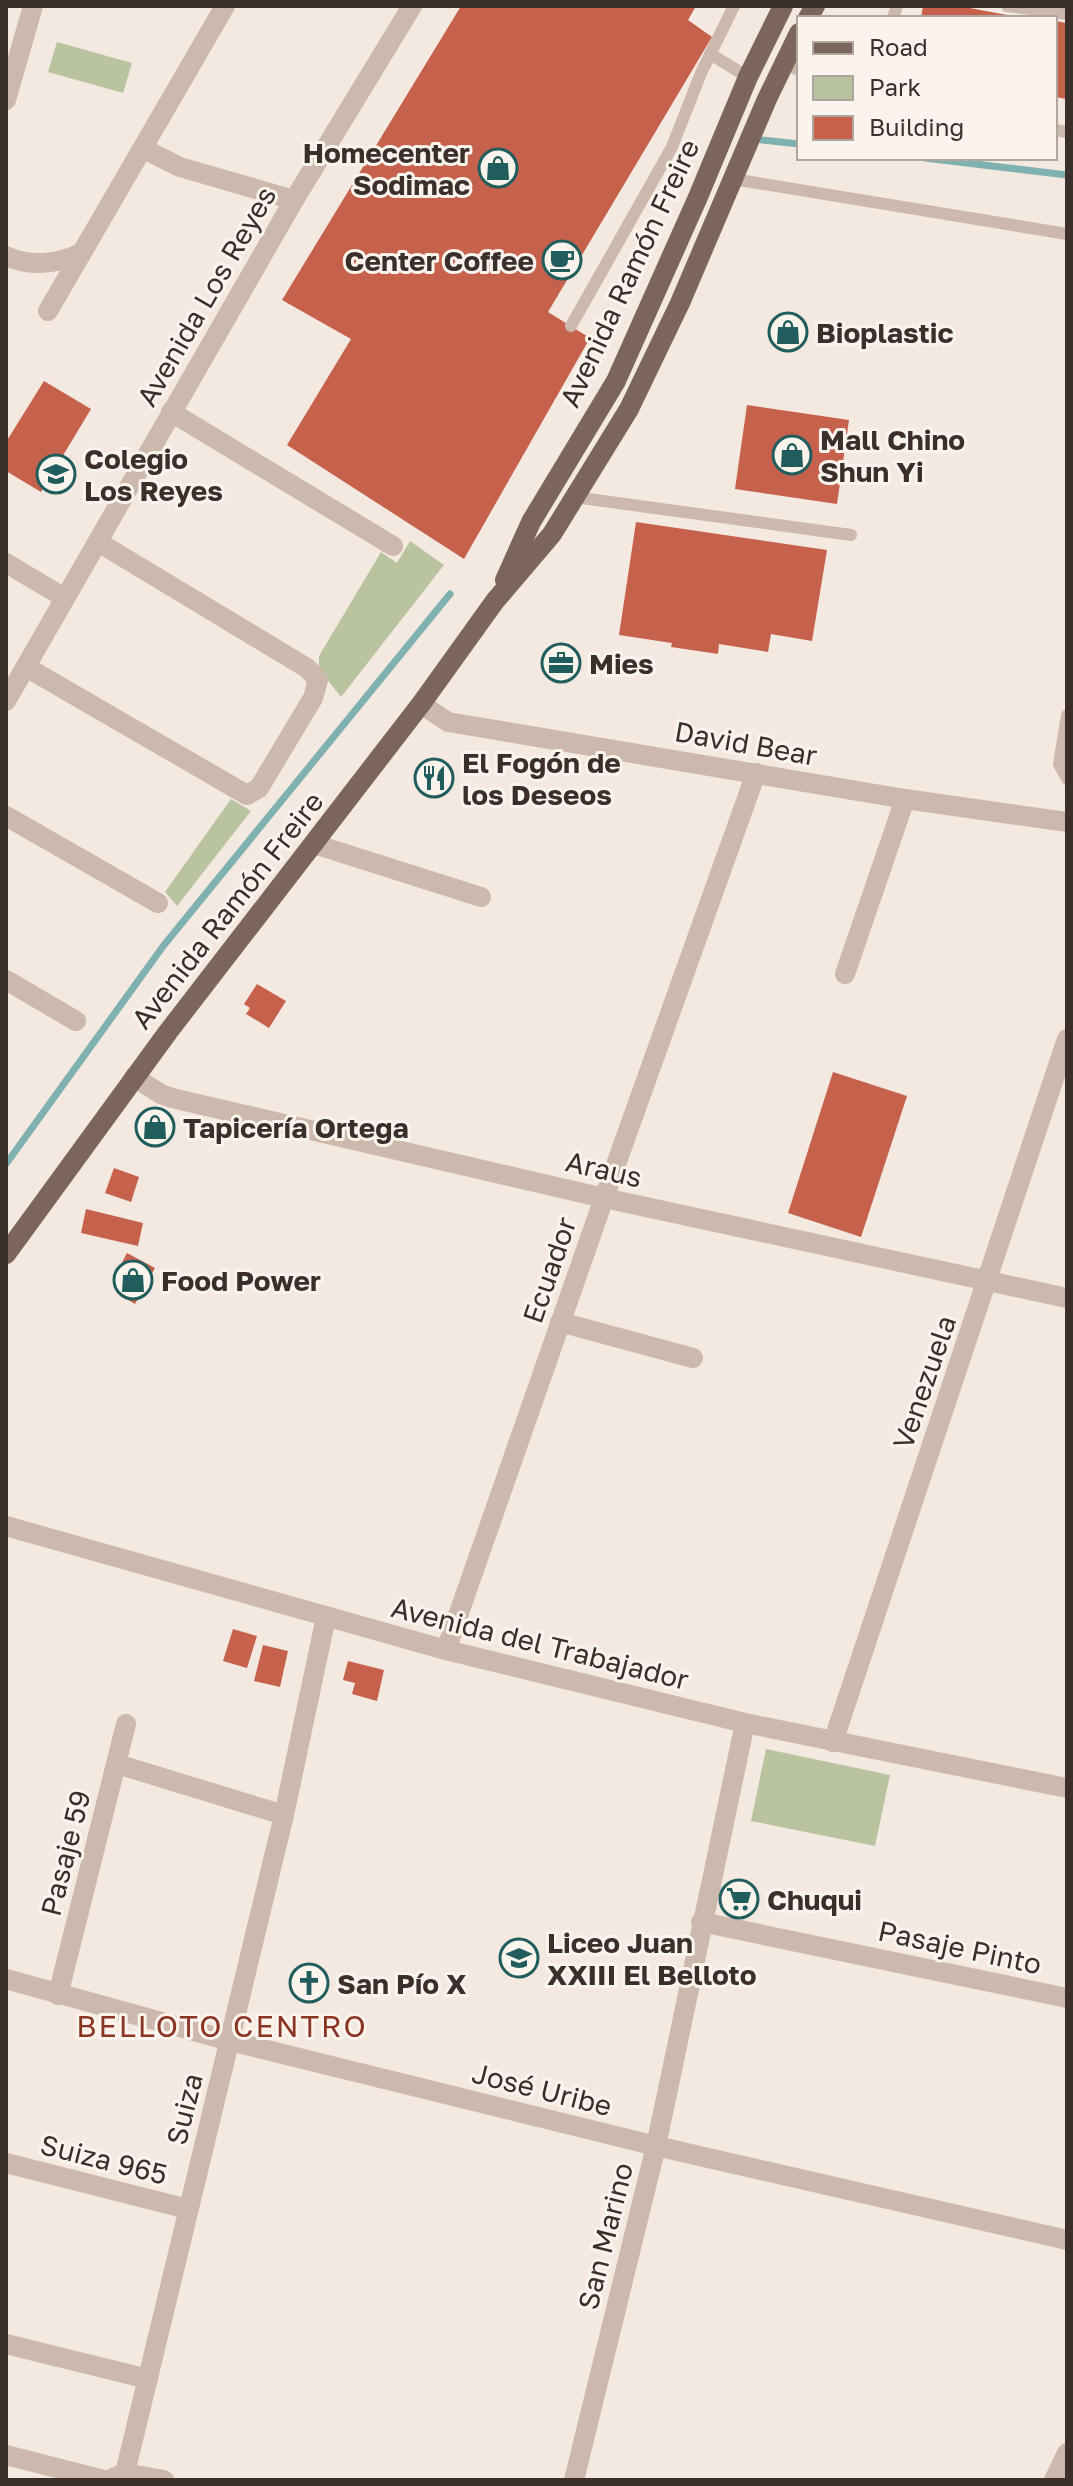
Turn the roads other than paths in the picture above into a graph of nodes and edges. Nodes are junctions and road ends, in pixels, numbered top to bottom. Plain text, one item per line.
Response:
1 (33, 6) edge
2 (225, 6) edge
3 (412, 6) edge
4 (734, 6) edge
5 (783, 6) edge
6 (1007, 6) edge
7 (1067, 14) edge
8 (797, 42) edge
9 (710, 54) junction
10 (792, 66) edge
11 (748, 77) junction
12 (6, 100) edge
13 (747, 146) junction
14 (144, 149) junction
15 (733, 179) junction
16 (294, 200) junction
17 (1067, 234) edge
18 (79, 254) junction
19 (6, 256) edge
20 (48, 311) dead end
21 (571, 326) dead end
22 (171, 412) junction
23 (574, 497) junction
24 (851, 535) dead end
25 (98, 542) junction
26 (393, 546) dead end
27 (6, 563) edge
28 (65, 598) junction
29 (495, 601) junction
30 (26, 667) junction
31 (6, 701) edge
32 (421, 704) junction
33 (1067, 715) edge
34 (756, 773) junction
35 (1067, 779) edge
36 (905, 799) junction
37 (6, 816) edge
38 (1067, 822) edge
39 (314, 844) junction
40 (481, 897) dead end
41 (158, 903) dead end
42 (845, 974) dead end
43 (6, 980) edge
44 (76, 1021) dead end
45 (1067, 1039) edge
46 (134, 1077) junction
47 (604, 1198) junction
48 (6, 1254) edge
49 (987, 1282) junction
50 (1067, 1298) edge
51 (560, 1322) junction
52 (693, 1358) dead end
53 (6, 1526) edge
54 (326, 1617) junction
55 (446, 1650) junction
56 (745, 1723) junction
57 (126, 1724) dead end
58 (833, 1742) junction
59 (117, 1764) junction
60 (1067, 1788) edge
61 (284, 1815) junction
62 (701, 1922) junction
63 (6, 1979) edge
64 (58, 1995) junction
65 (1067, 1998) edge
66 (230, 2041) junction
67 (656, 2146) junction
68 (6, 2163) edge
69 (188, 2209) junction
70 (1067, 2240) edge
71 (6, 2344) edge
72 (148, 2379) junction
73 (1067, 2453) edge
74 (6, 2455) edge
75 (113, 2478) edge
76 (164, 2480) edge
77 (574, 2480) edge
78 (1054, 2480) edge

1 - 12 street
2 - 14 street
3 - 16 street, Avenida Los Reyes
4 - 9 lane
5 - 11 main road, Avenida Ramón Freire
6 - 7 lane
8 - 10 main road, Avenida Ramón Freire
9 - 11 lane
9 - 21 lane
10 - 13 main road, Avenida Ramón Freire
11 - 13 main road
11 - 29 main road, Avenida Ramón Freire
13 - 15 main road, Avenida Ramón Freire
14 - 16 street
14 - 18 street
15 - 17 lane
15 - 23 main road, Avenida Ramón Freire
16 - 22 street, Avenida Los Reyes
18 - 19 street
18 - 20 street
22 - 25 street, Avenida Los Reyes
22 - 26 street
23 - 24 lane
23 - 29 main road, Avenida Ramón Freire
25 - 28 street, Avenida Los Reyes
25 - 30 street
27 - 28 street
28 - 30 street, Avenida Los Reyes
29 - 32 main road, Avenida Ramón Freire
30 - 31 street, Avenida Los Reyes
32 - 34 street, David Bear
32 - 39 main road, Avenida Ramón Freire
33 - 35 lane
34 - 36 street, David Bear
34 - 47 street, Ecuador
36 - 38 street, David Bear
36 - 42 street
37 - 41 street
39 - 40 street
39 - 46 main road, Avenida Ramón Freire
43 - 44 street
45 - 49 street, Venezuela
46 - 47 street, Araus
46 - 48 main road, Avenida Ramón Freire
47 - 49 street, Araus
47 - 51 street, Ecuador
49 - 50 street, Araus
49 - 58 street, Venezuela
51 - 52 street
51 - 55 street, Ecuador
53 - 54 street, Avenida del Trabajador
54 - 55 street, Avenida del Trabajador
54 - 61 street, Suiza
55 - 56 street, Avenida del Trabajador
56 - 58 street, Avenida del Trabajador
56 - 62 street, San Marino
57 - 59 street, Pasaje 59
58 - 60 street, Avenida del Trabajador
59 - 61 street
59 - 64 street, Pasaje 59
61 - 66 street, Suiza
62 - 65 street, Pasaje Pinto
62 - 67 street, San Marino
63 - 64 street, José Uribe
64 - 66 street, José Uribe
66 - 67 street, José Uribe
66 - 69 street, Suiza
67 - 70 street, José Uribe
67 - 77 street, San Marino
68 - 69 street, Suiza 965
69 - 72 street, Suiza
71 - 72 street
72 - 75 street, Suiza
73 - 78 street
74 - 75 street
75 - 76 street

